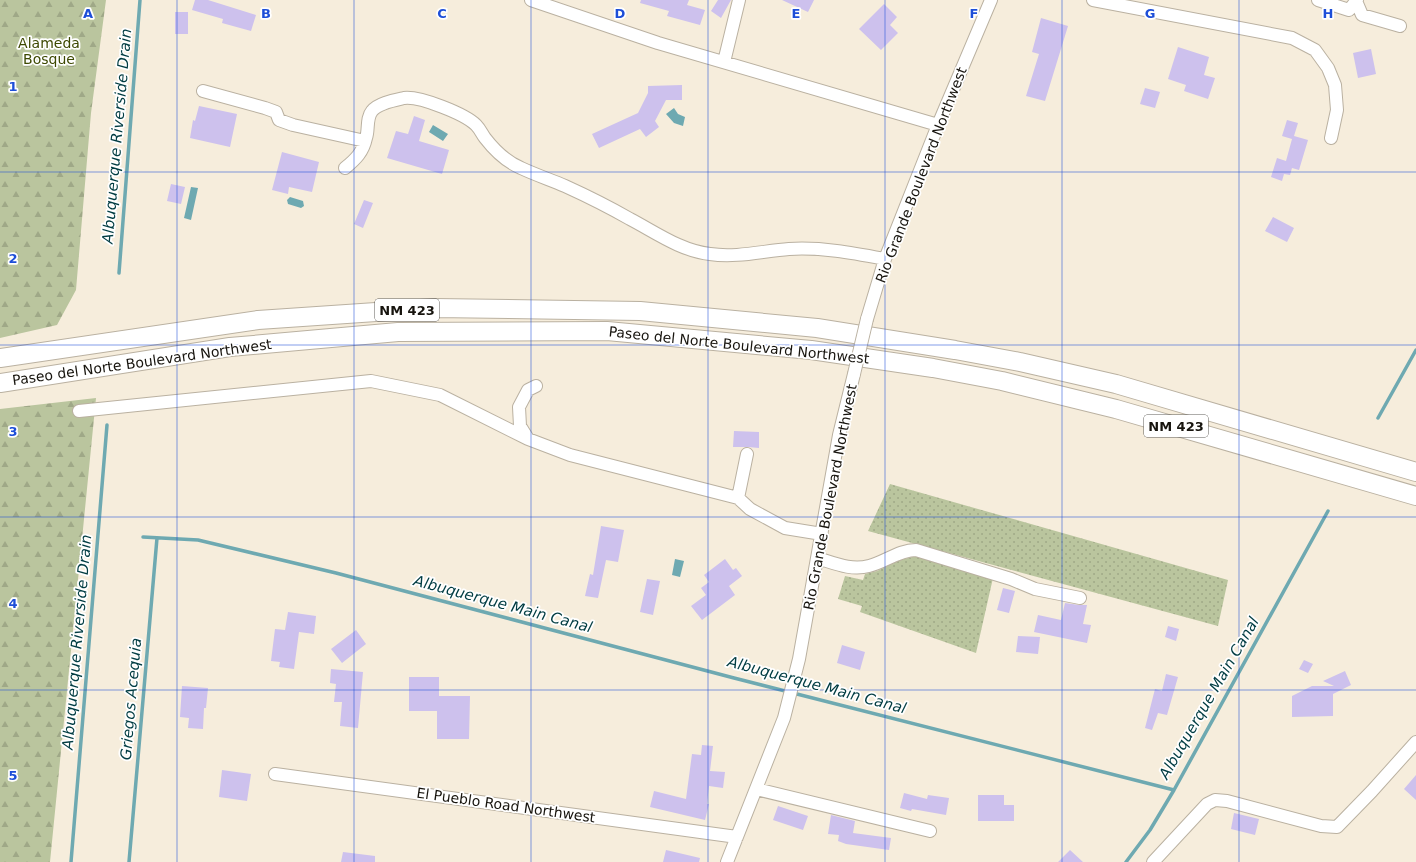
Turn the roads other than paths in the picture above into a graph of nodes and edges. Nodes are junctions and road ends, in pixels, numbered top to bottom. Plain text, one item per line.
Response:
1 (531, 0) edge
2 (739, 0) edge
3 (991, 0) edge
4 (1093, 0) edge
5 (1318, 0) edge
6 (1356, 0) edge
7 (1400, 26) dead end
8 (724, 62) junction
9 (203, 90) dead end
10 (938, 125) junction
11 (1331, 138) dead end
12 (365, 142) junction
13 (345, 168) dead end
14 (885, 259) junction
15 (0, 358) edge
16 (0, 383) edge
17 (536, 386) dead end
18 (79, 411) dead end
19 (528, 439) junction
20 (747, 454) dead end
21 (1416, 472) edge
22 (1416, 496) edge
23 (738, 498) junction
24 (822, 534) junction
25 (818, 558) junction
26 (1080, 598) dead end
27 (1416, 742) edge
28 (275, 774) dead end
29 (756, 789) junction
30 (930, 831) dead end
31 (737, 837) junction
32 (727, 862) edge
33 (1153, 862) edge

1 - 8 street
2 - 8 street
3 - 10 street, Rio Grande Boulevard Northwest
4 - 11 street
5 - 6 street
6 - 7 street
8 - 10 street
9 - 12 street
10 - 14 street, Rio Grande Boulevard Northwest
12 - 13 street
12 - 14 street
14 - 24 street, Rio Grande Boulevard Northwest, bridge
15 - 21 highway, Paseo del Norte Boulevard Northwest / NM 423
16 - 22 highway, Paseo del Norte Boulevard Northwest / NM 423
17 - 19 street
18 - 19 street
19 - 23 street
20 - 23 street
23 - 24 street
24 - 25 street, Rio Grande Boulevard Northwest
25 - 26 street
25 - 29 street, Rio Grande Boulevard Northwest
27 - 33 street
28 - 31 street, El Pueblo Road Northwest
29 - 30 street
29 - 31 street, Rio Grande Boulevard Northwest
31 - 32 street, Rio Grande Boulevard Northwest

